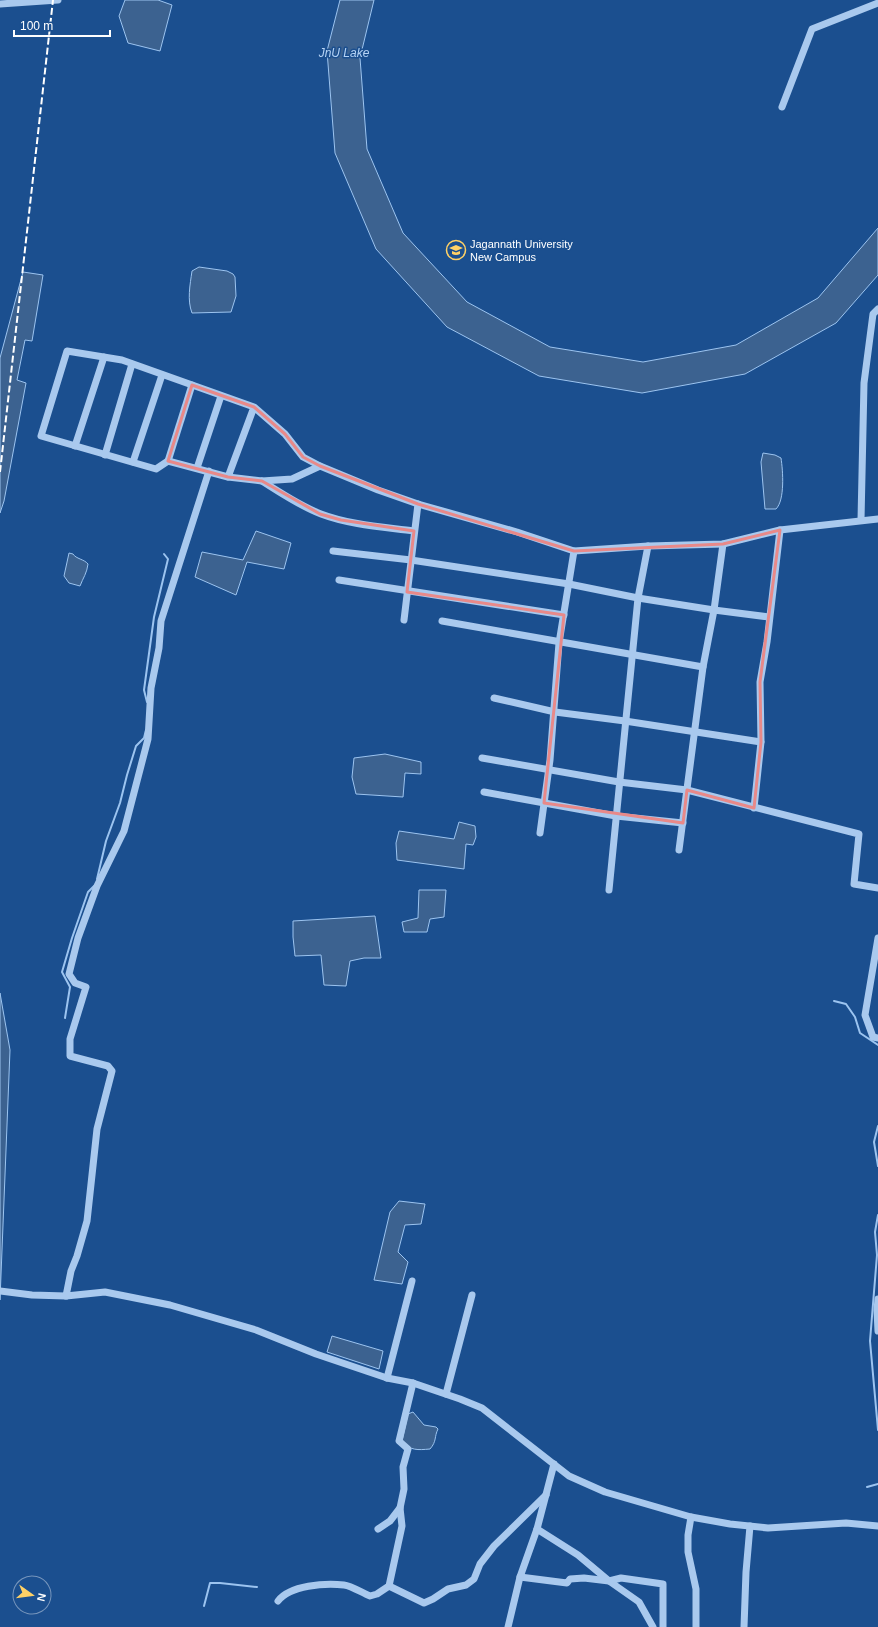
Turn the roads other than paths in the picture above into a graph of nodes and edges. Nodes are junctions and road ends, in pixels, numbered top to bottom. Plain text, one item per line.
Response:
1 (58, 0) edge
2 (878, 3) edge
3 (0, 4) edge
4 (782, 107) dead end
5 (878, 309) edge
6 (104, 357) junction
7 (132, 364) junction
8 (162, 375) junction
9 (192, 385) junction
10 (221, 396) junction
11 (254, 407) junction
12 (75, 446) junction
13 (105, 454) junction
14 (168, 461) junction
15 (133, 462) junction
16 (320, 466) junction
17 (197, 468) junction
18 (209, 472) junction
19 (228, 476) junction
20 (262, 481) junction
21 (418, 504) junction
22 (878, 519) edge
23 (861, 520) junction
24 (780, 530) junction
25 (414, 531) junction
26 (723, 544) junction
27 (648, 546) junction
28 (333, 551) dead end
29 (574, 551) junction
30 (411, 560) junction
31 (339, 580) dead end
32 (569, 584) junction
33 (407, 592) junction
34 (638, 598) junction
35 (714, 610) junction
36 (564, 615) junction
37 (770, 617) junction
38 (404, 620) dead end
39 (442, 622) dead end
40 (559, 642) junction
41 (632, 654) junction
42 (703, 667) junction
43 (494, 698) dead end
44 (555, 712) junction
45 (625, 721) junction
46 (695, 732) junction
47 (761, 742) junction
48 (482, 758) dead end
49 (549, 769) junction
50 (619, 782) junction
51 (687, 790) junction
52 (484, 792) dead end
53 (544, 803) junction
54 (754, 808) junction
55 (616, 816) junction
56 (683, 823) junction
57 (540, 833) dead end
58 (680, 850) dead end
59 (878, 888) edge
60 (609, 890) dead end
61 (878, 938) edge
62 (878, 1038) edge
63 (412, 1281) dead end
64 (0, 1291) edge
65 (472, 1295) dead end
66 (66, 1296) junction
67 (878, 1299) edge
68 (878, 1331) edge
69 (387, 1378) junction
70 (413, 1383) junction
71 (446, 1394) junction
72 (554, 1464) junction
73 (546, 1495) junction
74 (400, 1508) junction
75 (691, 1517) junction
76 (750, 1526) junction
77 (878, 1526) edge
78 (378, 1529) dead end
79 (537, 1529) junction
80 (520, 1576) junction
81 (609, 1581) junction
82 (389, 1586) junction
83 (278, 1601) dead end
84 (695, 1626) edge
85 (508, 1627) edge
86 (653, 1627) edge
87 (663, 1627) edge
88 (744, 1627) edge

1 - 3 street
2 - 4 street
5 - 23 street
6 - 7 street
6 - 12 street
6 - 12 street
7 - 8 street
7 - 13 street
8 - 9 street
8 - 15 street
9 - 10 street
9 - 14 street
10 - 11 street
10 - 17 street
11 - 16 street
11 - 19 street
12 - 13 street
13 - 15 street
14 - 15 street
14 - 17 street
16 - 20 street
16 - 21 street
17 - 18 street
18 - 19 street
18 - 66 street
19 - 20 street
20 - 25 street
21 - 25 street
21 - 29 street
22 - 23 street
23 - 24 street
24 - 26 street
24 - 37 street
25 - 30 street
26 - 27 street
26 - 35 street
27 - 29 street
27 - 34 street
28 - 30 street
29 - 32 street
30 - 32 street
30 - 33 street
31 - 33 street
32 - 34 street
32 - 36 street
33 - 36 street
33 - 38 street
34 - 35 street
34 - 41 street
35 - 37 street
35 - 42 street
36 - 40 street
37 - 47 street
39 - 40 street
40 - 41 street
40 - 44 street
41 - 42 street
41 - 45 street
42 - 46 street
43 - 44 street
44 - 45 street
44 - 49 street
45 - 46 street
45 - 50 street
46 - 47 street
46 - 51 street
47 - 54 street
48 - 49 street
49 - 50 street
49 - 53 street
50 - 51 street
50 - 55 street
51 - 54 street
51 - 56 street
52 - 53 street
53 - 55 street
53 - 57 street
54 - 59 street
55 - 56 street
55 - 60 street
56 - 58 street
61 - 62 street
63 - 69 street
64 - 66 street
65 - 71 street
66 - 69 street
67 - 68 street
69 - 70 street
70 - 71 street
70 - 74 street
71 - 72 street
72 - 73 street
72 - 75 street
73 - 79 street
73 - 82 street
74 - 78 street
74 - 82 street
75 - 76 street
75 - 84 street
76 - 77 street
76 - 88 street
79 - 80 street
79 - 81 street
80 - 81 street
80 - 85 street
81 - 86 street
81 - 87 street
82 - 83 street

